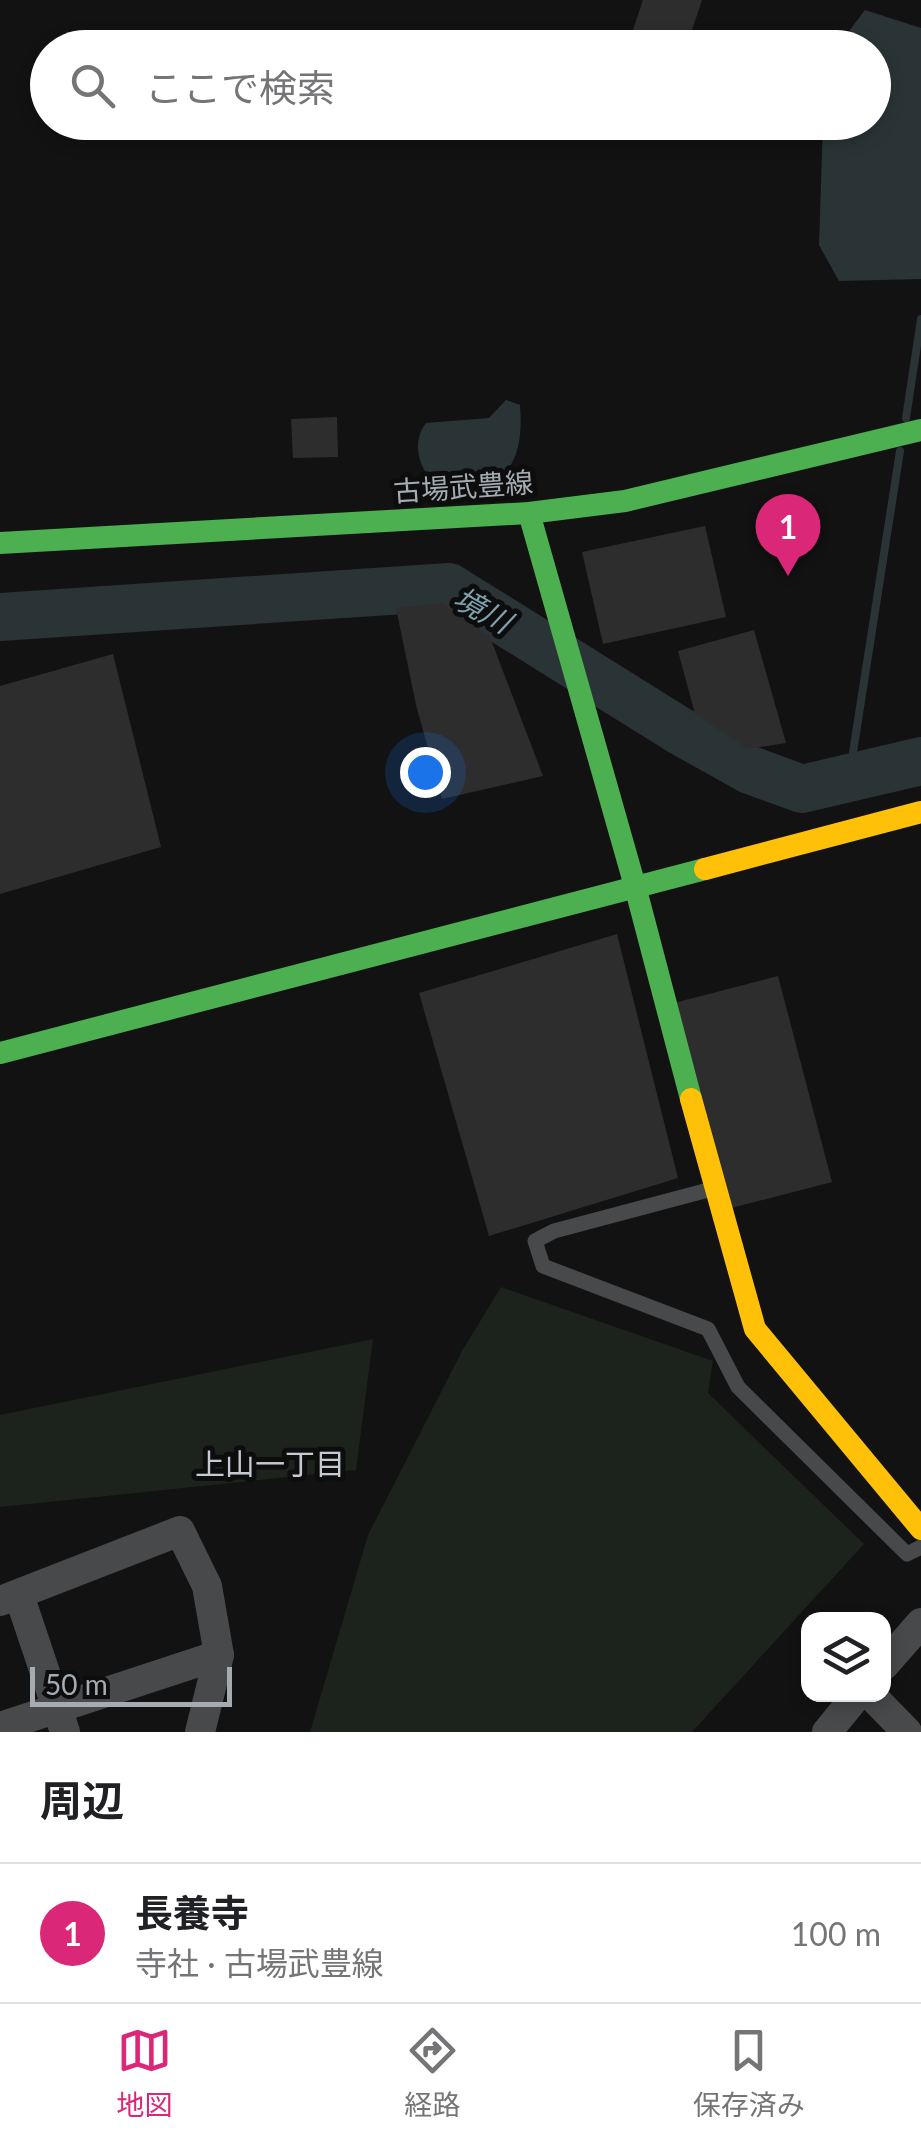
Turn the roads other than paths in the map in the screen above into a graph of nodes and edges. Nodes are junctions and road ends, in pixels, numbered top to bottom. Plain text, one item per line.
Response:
1 (921, 430) edge
2 (530, 513) junction
3 (0, 543) edge
4 (921, 812) edge
5 (635, 886) junction
6 (0, 1053) edge
7 (716, 1188) junction
8 (921, 1529) edge
9 (921, 1548) edge
10 (10, 1598) edge
11 (921, 1623) edge
12 (219, 1655) junction
13 (891, 1657) edge
14 (851, 1702) edge
15 (878, 1702) edge
16 (61, 1720) edge
17 (0, 1727) edge
18 (200, 1732) edge
19 (826, 1732) edge
20 (907, 1732) edge

1 - 2 street, 古場武豊線
2 - 3 street, 古場武豊線
2 - 5 street
4 - 5 street
5 - 6 street
5 - 7 street
7 - 8 street
7 - 9 lane
10 - 12 street
10 - 16 street
11 - 13 street
12 - 16 street
12 - 18 street
14 - 19 street
15 - 20 street
16 - 17 street

